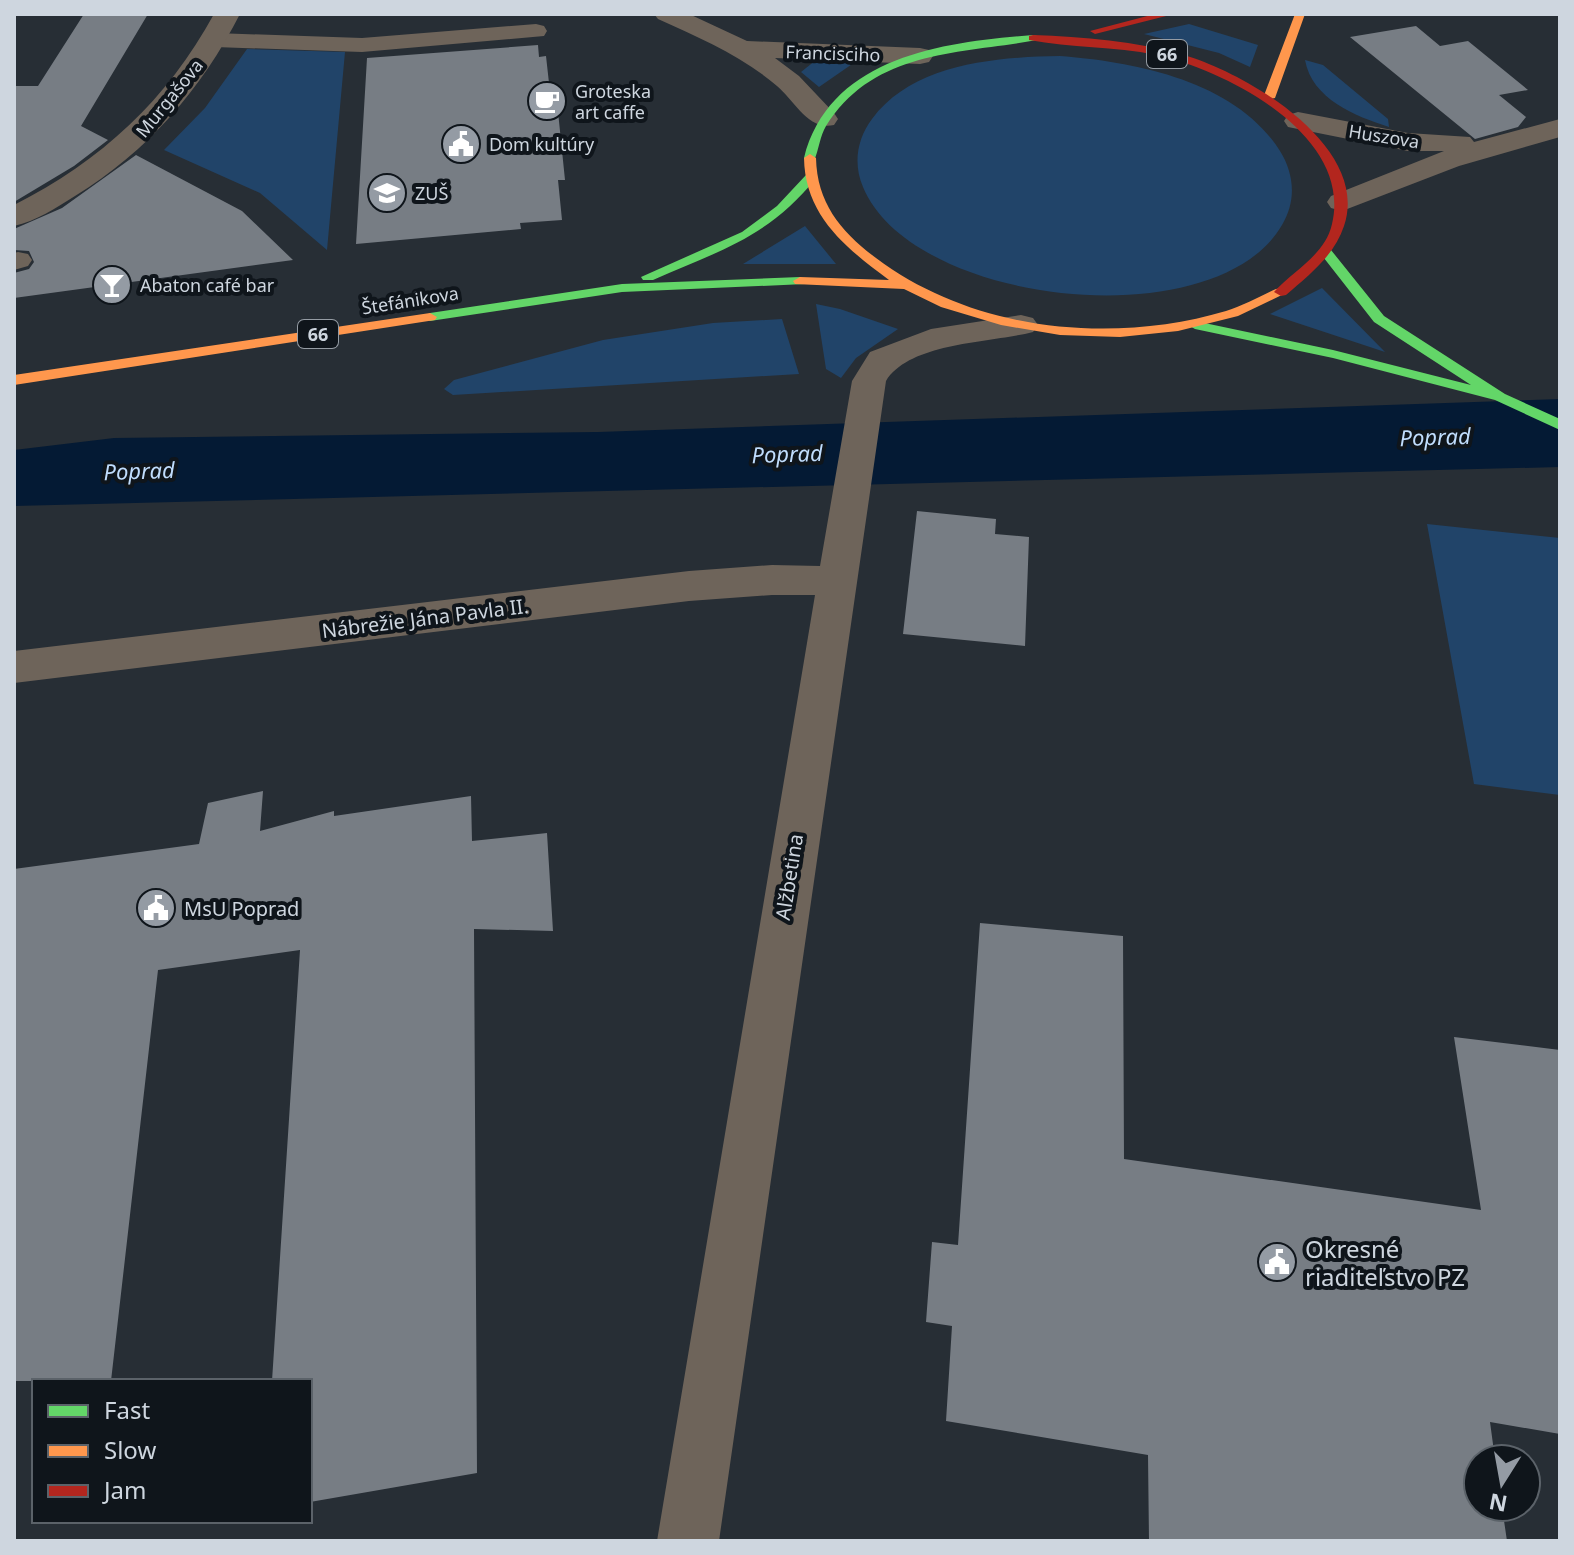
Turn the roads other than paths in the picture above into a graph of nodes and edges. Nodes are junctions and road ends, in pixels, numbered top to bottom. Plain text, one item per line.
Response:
1 (227, 14) edge
2 (667, 14) edge
3 (1169, 14) edge
4 (1300, 14) edge
5 (536, 31) dead end
6 (1057, 38) junction
7 (215, 40) junction
8 (747, 49) junction
9 (920, 56) junction
10 (1269, 98) junction
11 (824, 119) junction
12 (1298, 121) junction
13 (1560, 128) edge
14 (1518, 137) junction
15 (810, 178) junction
16 (1342, 202) junction
17 (14, 217) edge
18 (1326, 253) junction
19 (904, 285) junction
20 (622, 288) junction
21 (1021, 325) junction
22 (1195, 325) junction
23 (14, 380) edge
24 (1500, 397) junction
25 (1560, 425) edge
26 (836, 581) junction
27 (14, 667) edge
28 (688, 1541) edge

1 - 7 street, Murgašova
2 - 8 street, Francisciho
3 - 6 main road, 66
4 - 10 main road
5 - 7 lane
6 - 9 main road, 66
6 - 10 main road, 66
7 - 17 street, Murgašova
8 - 9 street, Francisciho
8 - 11 street, Francisciho
9 - 11 main road, 66
10 - 12 main road, 66
11 - 15 main road, 66
12 - 14 street, Huszova
12 - 16 main road, 66
13 - 14 street, Huszova
14 - 16 street, Huszova
15 - 19 main road, 66
15 - 20 main road, Štefánikova / 66
16 - 18 main road, 66
18 - 22 main road, 66
18 - 24 main road
19 - 20 main road, Štefánikova / 66
19 - 21 main road, 66
20 - 23 main road, Štefánikova / 66
21 - 22 main road, 66
21 - 26 street, Alžbetina
22 - 24 main road
24 - 25 main road
26 - 27 street, Nábrežie Jána Pavla II.
26 - 28 street, Alžbetina

